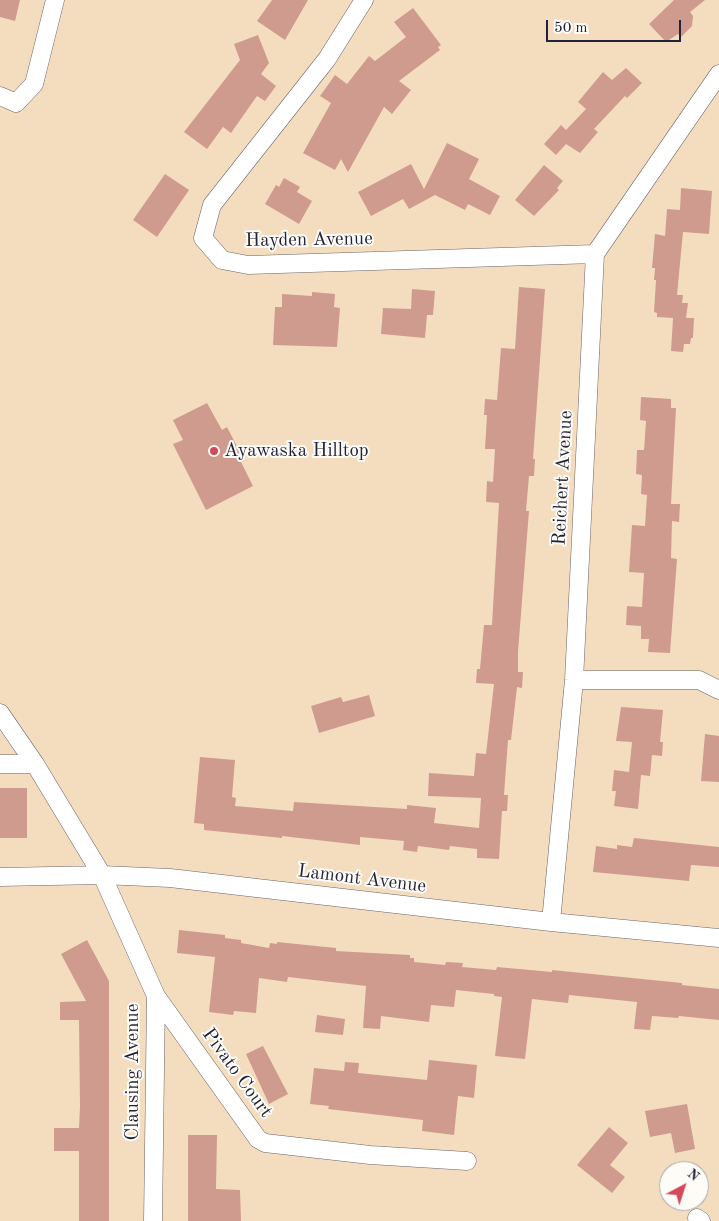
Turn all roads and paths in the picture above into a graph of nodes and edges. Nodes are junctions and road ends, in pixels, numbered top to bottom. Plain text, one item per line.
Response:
1 (55, 0) edge
2 (364, 0) edge
3 (719, 74) edge
4 (0, 96) edge
5 (596, 254) junction
6 (574, 680) junction
7 (719, 690) edge
8 (0, 713) edge
9 (0, 764) edge
10 (35, 764) junction
11 (102, 875) junction
12 (0, 877) edge
13 (551, 922) junction
14 (719, 938) edge
15 (156, 996) junction
16 (467, 1161) dead end
17 (153, 1221) edge

1 - 4 street
2 - 5 street, Hayden Avenue
3 - 5 street
5 - 6 street, Reichert Avenue
6 - 7 street
6 - 13 street, Reichert Avenue
8 - 10 street, Clausing Avenue
9 - 10 street
10 - 11 street, Clausing Avenue
11 - 12 street, Lamont Avenue
11 - 13 street, Lamont Avenue
11 - 15 street, Clausing Avenue
13 - 14 street, Lamont Avenue
15 - 16 street, Pivato Court
15 - 17 street, Clausing Avenue

